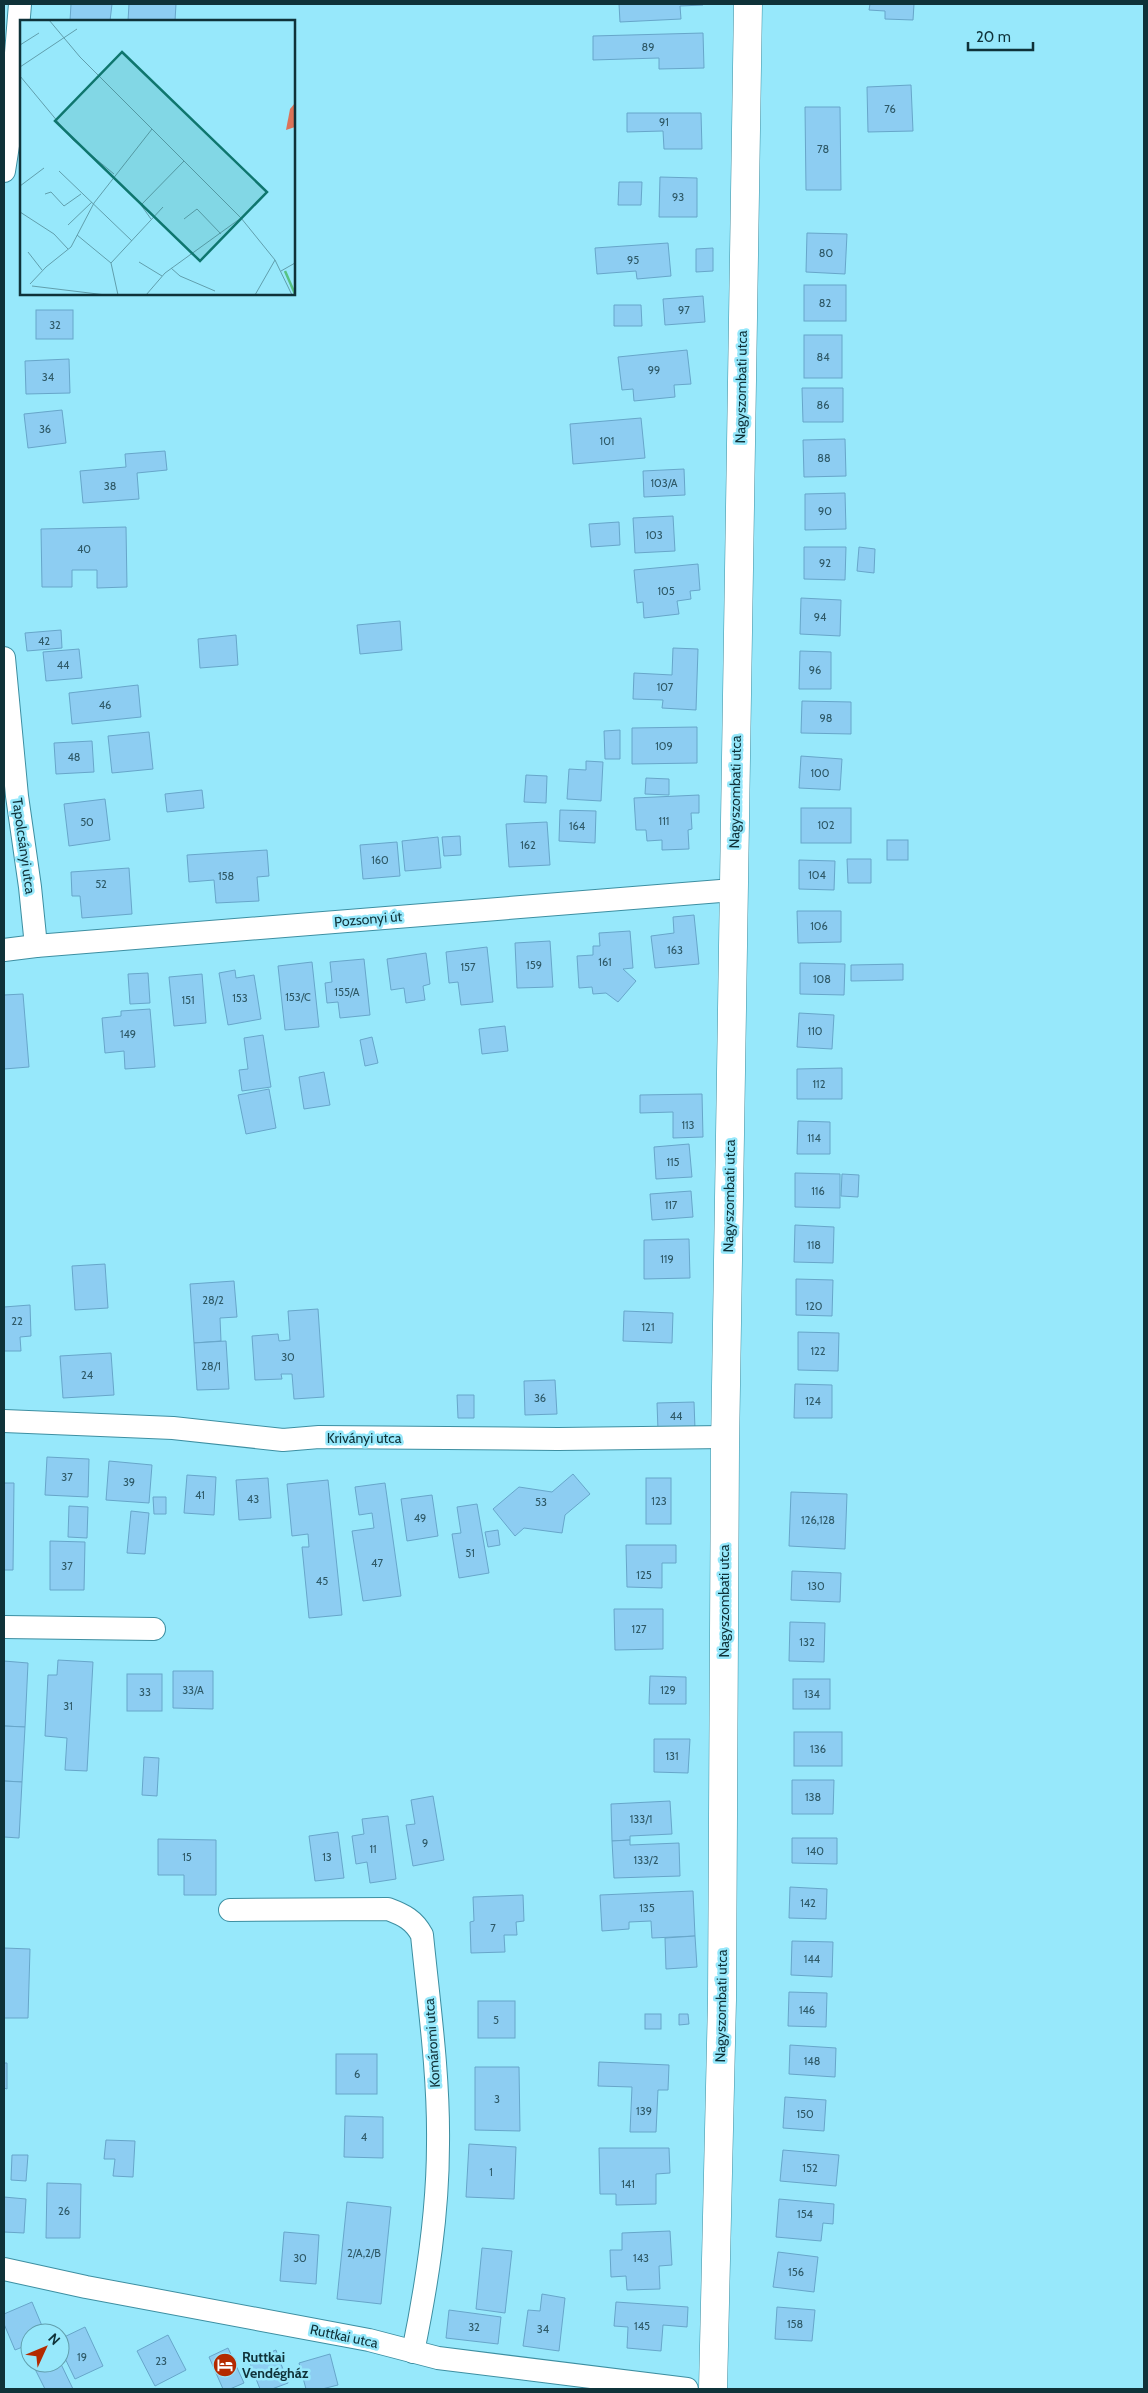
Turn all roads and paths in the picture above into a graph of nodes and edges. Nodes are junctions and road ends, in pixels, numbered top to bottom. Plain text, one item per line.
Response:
1 (20, 4) edge
2 (748, 4) edge
3 (4, 171) edge
4 (4, 658) edge
5 (733, 890) junction
6 (36, 946) junction
7 (4, 950) edge
8 (4, 1421) edge
9 (726, 1437) junction
10 (4, 1627) edge
11 (154, 1629) dead end
12 (230, 1910) dead end
13 (4, 2269) edge
14 (413, 2352) junction
15 (687, 2389) edge
16 (713, 2389) edge

1 - 3 street
2 - 5 street, Nagyszombati utca
4 - 6 street, Tapolcsányi utca
5 - 6 street, Pozsonyi út
5 - 9 street, Nagyszombati utca
6 - 7 street, Pozsonyi út
8 - 9 street, Kriványi utca
9 - 16 street, Nagyszombati utca
10 - 11 street
12 - 14 street, Komáromi utca
13 - 14 street, Ruttkai utca
14 - 15 street, Ruttkai utca

